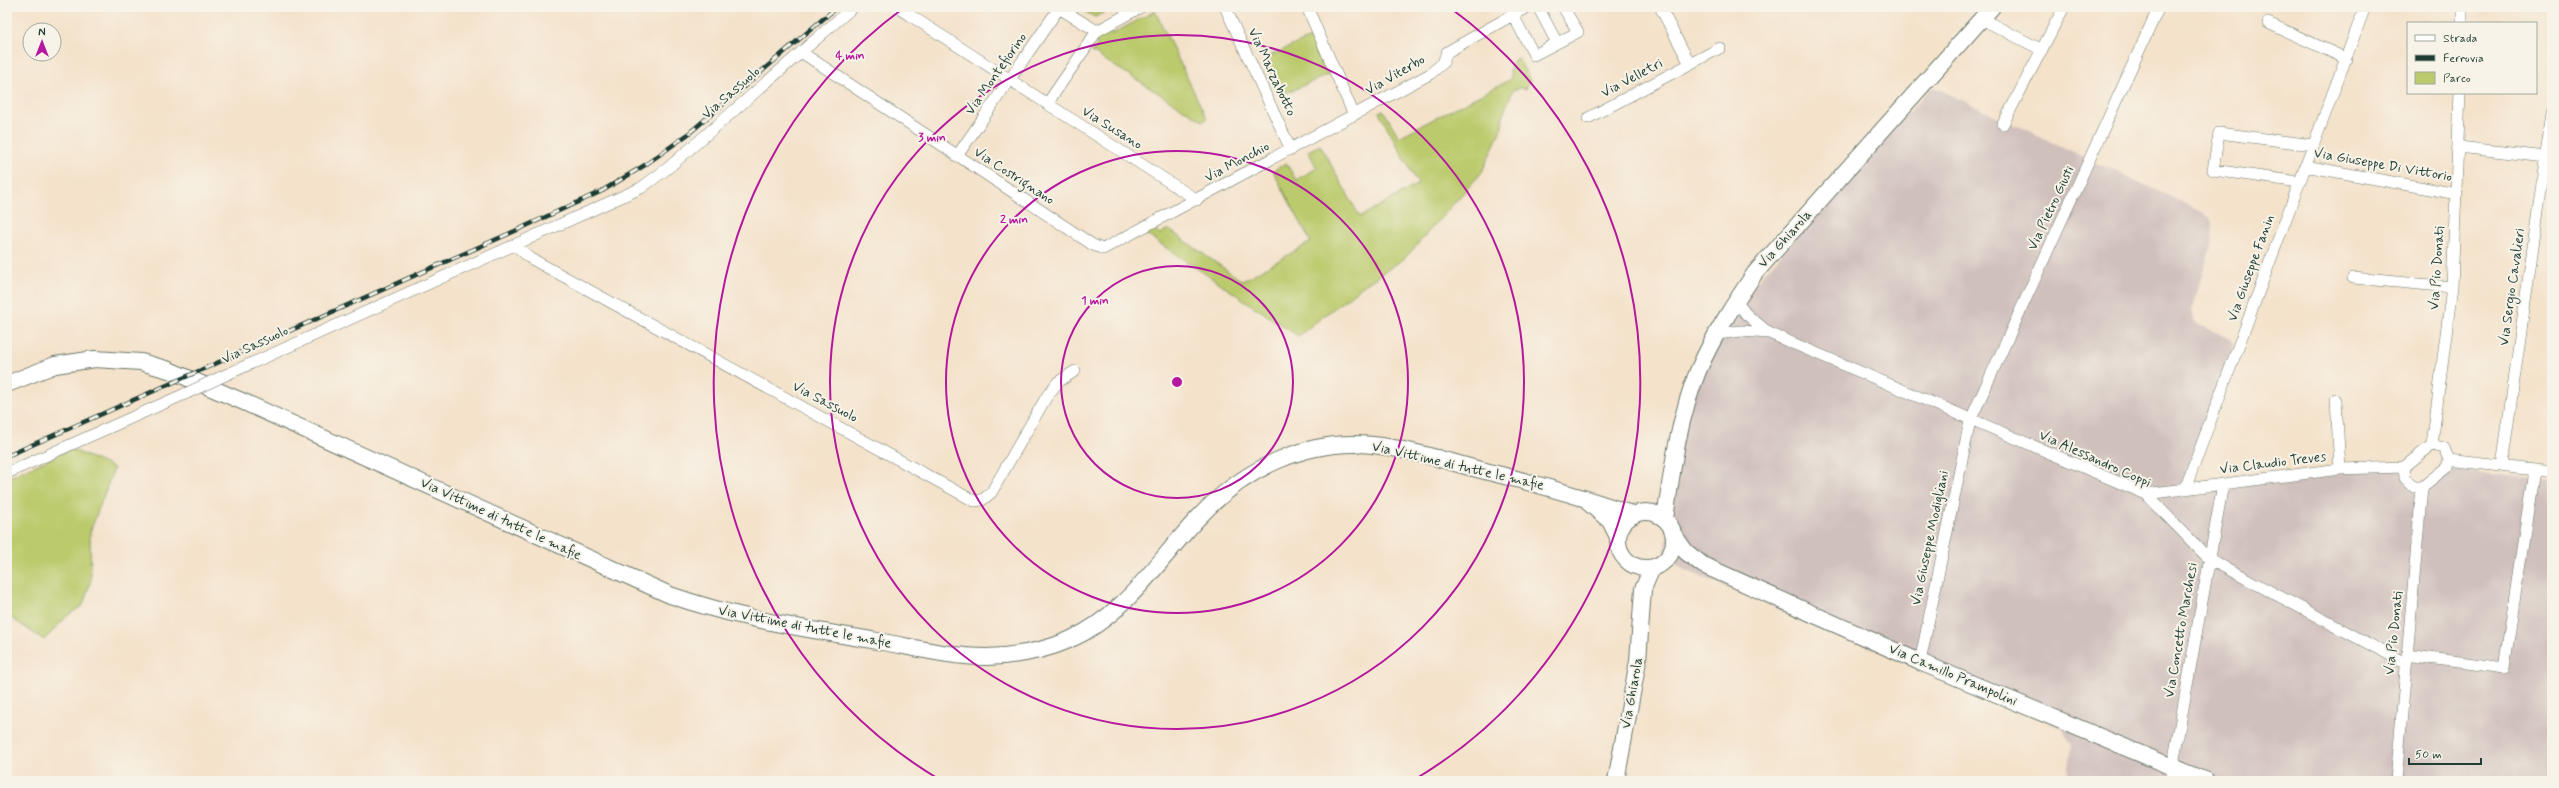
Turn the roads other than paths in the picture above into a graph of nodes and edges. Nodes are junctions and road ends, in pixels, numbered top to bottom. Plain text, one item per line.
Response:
1 (853, 7) edge
2 (897, 7) edge
3 (1141, 7) edge
4 (1225, 7) edge
5 (1307, 7) edge
6 (1527, 7) edge
7 (1538, 7) edge
8 (1563, 7) edge
9 (1660, 7) edge
10 (2064, 7) edge
11 (2159, 7) edge
12 (2365, 7) edge
13 (2462, 7) edge
14 (1058, 8) edge
15 (1987, 13) edge
16 (1513, 15) junction
17 (2462, 22) edge
18 (2268, 23) dead end
19 (1097, 31) junction
20 (1557, 43) junction
21 (1720, 48) dead end
22 (2042, 50) junction
23 (801, 52) junction
24 (2347, 59) junction
25 (1690, 64) junction
26 (1010, 81) junction
27 (2460, 94) edge
28 (1047, 104) junction
29 (2552, 112) edge
30 (1354, 115) junction
31 (1588, 118) dead end
32 (2004, 124) dead end
33 (2313, 145) junction
34 (2459, 146) junction
35 (1291, 150) junction
36 (957, 156) junction
37 (2546, 157) junction
38 (2305, 166) junction
39 (2298, 182) junction
40 (2457, 194) junction
41 (1197, 200) junction
42 (515, 244) junction
43 (2353, 278) dead end
44 (2452, 287) junction
45 (1736, 301) junction
46 (1770, 333) junction
47 (1717, 334) junction
48 (1075, 371) dead end
49 (7, 384) edge
50 (2336, 400) dead end
51 (1970, 421) junction
52 (2432, 445) junction
53 (2449, 460) junction
54 (2502, 465) junction
55 (2404, 467) junction
56 (2340, 469) junction
57 (2534, 470) junction
58 (2552, 472) edge
59 (7, 473) edge
60 (1672, 477) junction
61 (2223, 484) junction
62 (2422, 487) junction
63 (2185, 489) junction
64 (1578, 494) junction
65 (2146, 494) junction
66 (1638, 514) junction
67 (1665, 519) junction
68 (1674, 535) junction
69 (1618, 537) junction
70 (2209, 559) junction
71 (1666, 561) junction
72 (1632, 565) junction
73 (1703, 565) junction
74 (1652, 568) junction
75 (1642, 604) junction
76 (2406, 659) junction
77 (1920, 662) junction
78 (2171, 775) edge
79 (1616, 781) edge
80 (2206, 781) edge
81 (2396, 781) edge

1 - 23 street, Via Sassuolo
2 - 26 street
3 - 19 street
4 - 35 street, Via Marzabotto
5 - 30 street
6 - 16 street, Via Viterbo
7 - 20 street
8 - 20 street
9 - 25 street
10 - 22 street
11 - 51 street, Via Pietro Giusti
12 - 24 street, Via Giuseppe Fanin
13 - 17 street
14 - 19 street
14 - 26 street, Via Montefiorino
15 - 22 street
15 - 45 main road, Via Ghiarola
16 - 20 street
16 - 30 street, Via Viterbo
18 - 24 street
19 - 28 street
21 - 25 street, Via Velletri
22 - 32 street
23 - 36 street, Via Costrignano
23 - 42 street, Via Sassuolo
24 - 33 street, Via Giuseppe Fanin
25 - 31 street, Via Velletri
26 - 28 street, Via Susano
26 - 36 street, Via Montefiorino
27 - 34 street, Via Pio Donati
28 - 41 street, Via Susano
29 - 37 street, Via Sergio Cavalieri
30 - 35 street, Via Viterbo
33 - 38 street, Via Giuseppe Fanin
33 - 39 street
34 - 37 street
34 - 40 street, Via Pio Donati
35 - 41 street, Via Monchio
36 - 41 street, Via Costrignano
37 - 54 street, Via Sergio Cavalieri
38 - 39 street, Via Giuseppe Fanin
38 - 40 street, Via Giuseppe Di Vittorio
39 - 63 street, Via Giuseppe Fanin
40 - 44 street, Via Pio Donati
42 - 48 street, Via Sassuolo
42 - 59 street, Via Sassuolo, bridge
43 - 44 street
44 - 52 street, Via Pio Donati
45 - 46 street, Via Alessandro Coppi
45 - 47 main road, Via Ghiarola
46 - 47 street, Via Alessandro Coppi
46 - 51 street, Via Alessandro Coppi
47 - 60 main road, Via Ghiarola
49 - 64 main road, Via Vittime di tutte le mafie
50 - 56 street
51 - 65 street, Via Alessandro Coppi
51 - 77 street, Via Giuseppe Modigliani
52 - 53 street
52 - 55 street
53 - 54 street
53 - 62 street
54 - 57 street
55 - 56 street, Via Claudio Treves
55 - 62 street
56 - 61 street, Via Claudio Treves
57 - 58 street
57 - 76 street, Via Alessandro Coppi
60 - 66 main road
60 - 67 main road, Via Ghiarola
61 - 63 street, Via Claudio Treves
61 - 70 street, Via Concetto Marchesi
62 - 76 street, Via Pio Donati
63 - 65 street, Via Claudio Treves
64 - 66 main road, Via Vittime di tutte le mafie
64 - 69 main road, Via Vittime di tutte le mafie
65 - 70 street, Via Alessandro Coppi
66 - 67 main road
66 - 69 main road
67 - 68 main road
68 - 71 main road
68 - 73 main road, Via Camillo Prampolini
69 - 72 main road
70 - 76 street, Via Alessandro Coppi
70 - 78 street, Via Concetto Marchesi
71 - 73 main road, Via Camillo Prampolini
71 - 74 main road
72 - 74 main road
72 - 75 main road, Via Ghiarola
73 - 77 main road, Via Camillo Prampolini
74 - 75 main road, Via Ghiarola
75 - 79 main road, Via Ghiarola
76 - 81 street, Via Pio Donati
77 - 78 main road, Via Camillo Prampolini
78 - 80 main road, Via Camillo Prampolini

